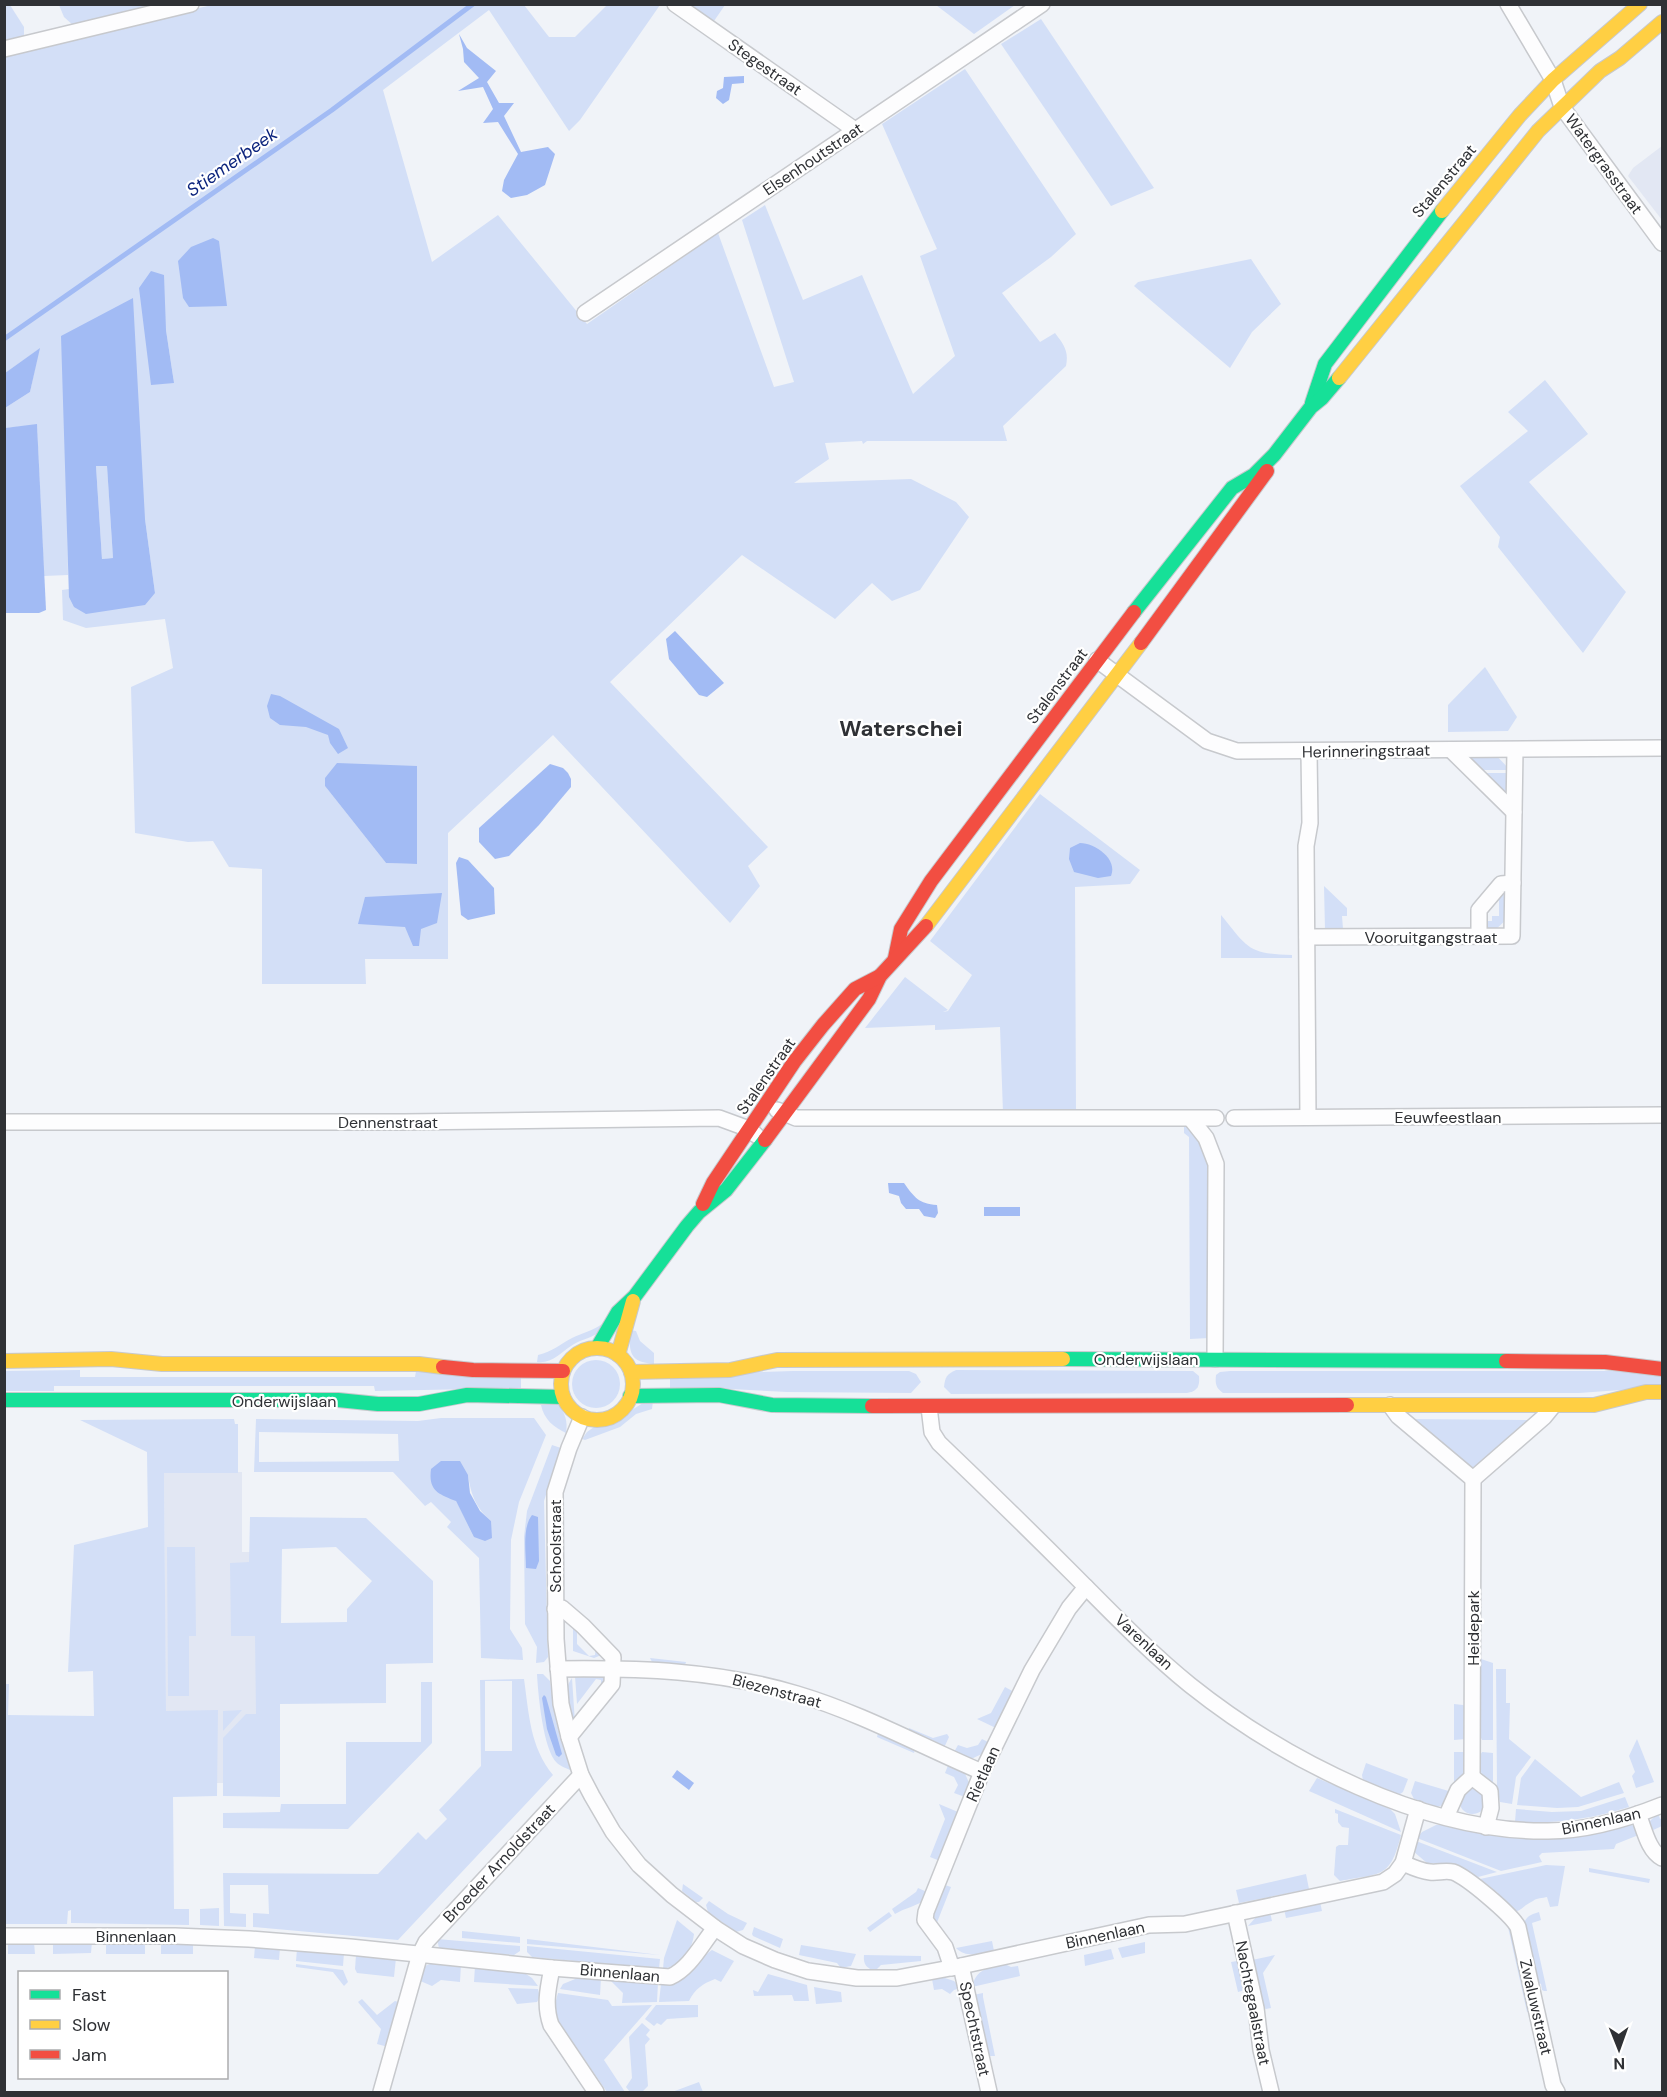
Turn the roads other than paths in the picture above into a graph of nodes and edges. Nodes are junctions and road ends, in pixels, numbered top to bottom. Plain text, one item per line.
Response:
1 (191, 4) edge
2 (675, 4) edge
3 (1042, 4) edge
4 (1508, 4) edge
5 (1640, 4) edge
6 (1662, 22) edge
7 (1602, 38) junction
8 (4, 49) edge
9 (1620, 58) junction
10 (1553, 80) junction
11 (1562, 107) junction
12 (855, 130) junction
13 (1424, 232) junction
14 (1662, 243) edge
15 (1443, 246) junction
16 (585, 313) dead end
17 (1311, 407) junction
18 (1274, 455) junction
19 (1150, 590) junction
20 (1169, 603) junction
21 (1097, 660) junction
22 (1118, 674) junction
23 (1662, 748) edge
24 (1451, 750) junction
25 (1515, 750) junction
26 (1309, 752) junction
27 (1514, 812) junction
28 (1513, 884) junction
29 (1479, 936) junction
30 (1307, 937) junction
31 (895, 958) junction
32 (880, 976) junction
33 (766, 1104) junction
34 (784, 1114) junction
35 (1662, 1115) edge
36 (1308, 1117) junction
37 (1216, 1118) dead end
38 (1234, 1118) dead end
39 (1191, 1119) junction
40 (4, 1122) edge
41 (749, 1129) junction
42 (765, 1141) junction
43 (699, 1212) junction
44 (635, 1296) junction
45 (597, 1348) junction
46 (1214, 1354) junction
47 (618, 1355) junction
48 (4, 1361) edge
49 (1662, 1369) edge
50 (563, 1371) junction
51 (631, 1372) junction
52 (1662, 1392) edge
53 (630, 1396) junction
54 (563, 1397) junction
55 (4, 1400) edge
56 (1390, 1405) junction
57 (1553, 1406) junction
58 (929, 1407) junction
59 (582, 1416) junction
60 (1473, 1479) junction
61 (1086, 1587) junction
62 (555, 1609) junction
63 (613, 1669) junction
64 (558, 1670) junction
65 (569, 1737) junction
66 (982, 1772) junction
67 (581, 1775) junction
68 (1473, 1777) junction
69 (1662, 1805) edge
70 (1418, 1809) junction
71 (1638, 1814) junction
72 (1446, 1817) junction
73 (1486, 1827) junction
74 (1662, 1858) edge
75 (1403, 1863) junction
76 (1235, 1913) junction
77 (715, 1928) junction
78 (4, 1936) edge
79 (420, 1954) junction
80 (957, 1967) junction
81 (552, 1968) junction
82 (381, 2092) edge
83 (596, 2092) edge
84 (989, 2092) edge
85 (1271, 2092) edge
86 (1557, 2092) edge

1 - 8 street
2 - 12 street, Stegestraat
3 - 12 street, Elsenhoutstraat
4 - 10 street, Watergrasstraat
5 - 7 main road, Stalenstraat
6 - 9 main road, Stalenstraat
7 - 9 main road
7 - 10 main road, Stalenstraat
9 - 11 main road, Stalenstraat
10 - 11 street, Watergrasstraat
10 - 13 main road, Stalenstraat
11 - 14 street, Watergrasstraat
11 - 15 main road, Stalenstraat
12 - 16 street, Elsenhoutstraat
13 - 15 main road
13 - 17 main road, Stalenstraat
15 - 17 main road, Stalenstraat
17 - 18 main road, Stalenstraat
18 - 19 main road, Stalenstraat
18 - 20 main road, Stalenstraat
19 - 20 main road
19 - 21 main road, Stalenstraat
20 - 22 main road, Stalenstraat
21 - 22 street, Herinneringstraat
21 - 31 main road, Stalenstraat
22 - 26 street, Herinneringstraat
22 - 31 main road, Stalenstraat
23 - 25 street, Herinneringstraat
24 - 25 street, Herinneringstraat
24 - 26 street, Herinneringstraat
24 - 27 street
25 - 27 street, Vooruitgangstraat
26 - 30 street
27 - 28 street, Vooruitgangstraat
28 - 29 street
28 - 29 street, Vooruitgangstraat
29 - 30 street, Vooruitgangstraat
30 - 36 street
31 - 32 main road, Stalenstraat
32 - 33 main road, Stalenstraat
32 - 34 main road, Stalenstraat
33 - 34 street
33 - 41 main road, Stalenstraat
34 - 39 street
34 - 42 main road, Stalenstraat
35 - 36 street, Eeuwfeestlaan
36 - 38 street, Eeuwfeestlaan
37 - 39 street
39 - 46 street
40 - 41 street, Dennenstraat
41 - 42 street, Dennenstraat
41 - 43 main road, Stalenstraat
42 - 43 main road, Stalenstraat
43 - 44 main road, Stalenstraat
44 - 45 main road, Stalenstraat
44 - 47 main road, Stalenstraat
45 - 47 main road
45 - 50 main road
46 - 49 main road, Onderwijslaan
46 - 51 main road, Onderwijslaan
47 - 51 main road
48 - 50 main road
50 - 54 main road
51 - 53 main road
52 - 57 main road
53 - 58 main road
53 - 59 main road
54 - 55 main road, Onderwijslaan
54 - 59 main road
56 - 57 main road
56 - 58 main road
56 - 60 street
57 - 60 street
58 - 61 street, Varenlaan
59 - 62 street, Schoolstraat
60 - 68 street, Heidepark
61 - 66 street, Rietlaan
61 - 70 street, Varenlaan
62 - 63 street, Schoolstraat
62 - 64 street, Schoolstraat
63 - 64 street, Biezenstraat
63 - 65 street
63 - 66 street, Biezenstraat
64 - 65 street, Schoolstraat
65 - 67 street, Schoolstraat
66 - 80 street, Rietlaan
67 - 77 street, Schoolstraat
67 - 79 street, Broeder Arnoldstraat
68 - 72 street
68 - 73 street
69 - 71 street, Binnenlaan
70 - 72 street, Binnenlaan
70 - 75 street
71 - 73 street, Binnenlaan
71 - 74 street
72 - 73 street, Binnenlaan
75 - 76 street, Binnenlaan
75 - 86 street, Zwaluwstraat
76 - 80 street, Binnenlaan
76 - 85 street, Nachtegaalstraat
77 - 80 street, Binnenlaan
77 - 81 street, Binnenlaan
78 - 79 street, Binnenlaan
79 - 81 street, Binnenlaan
79 - 82 street, Broeder Arnoldstraat
80 - 84 street, Spechtstraat
81 - 83 street

